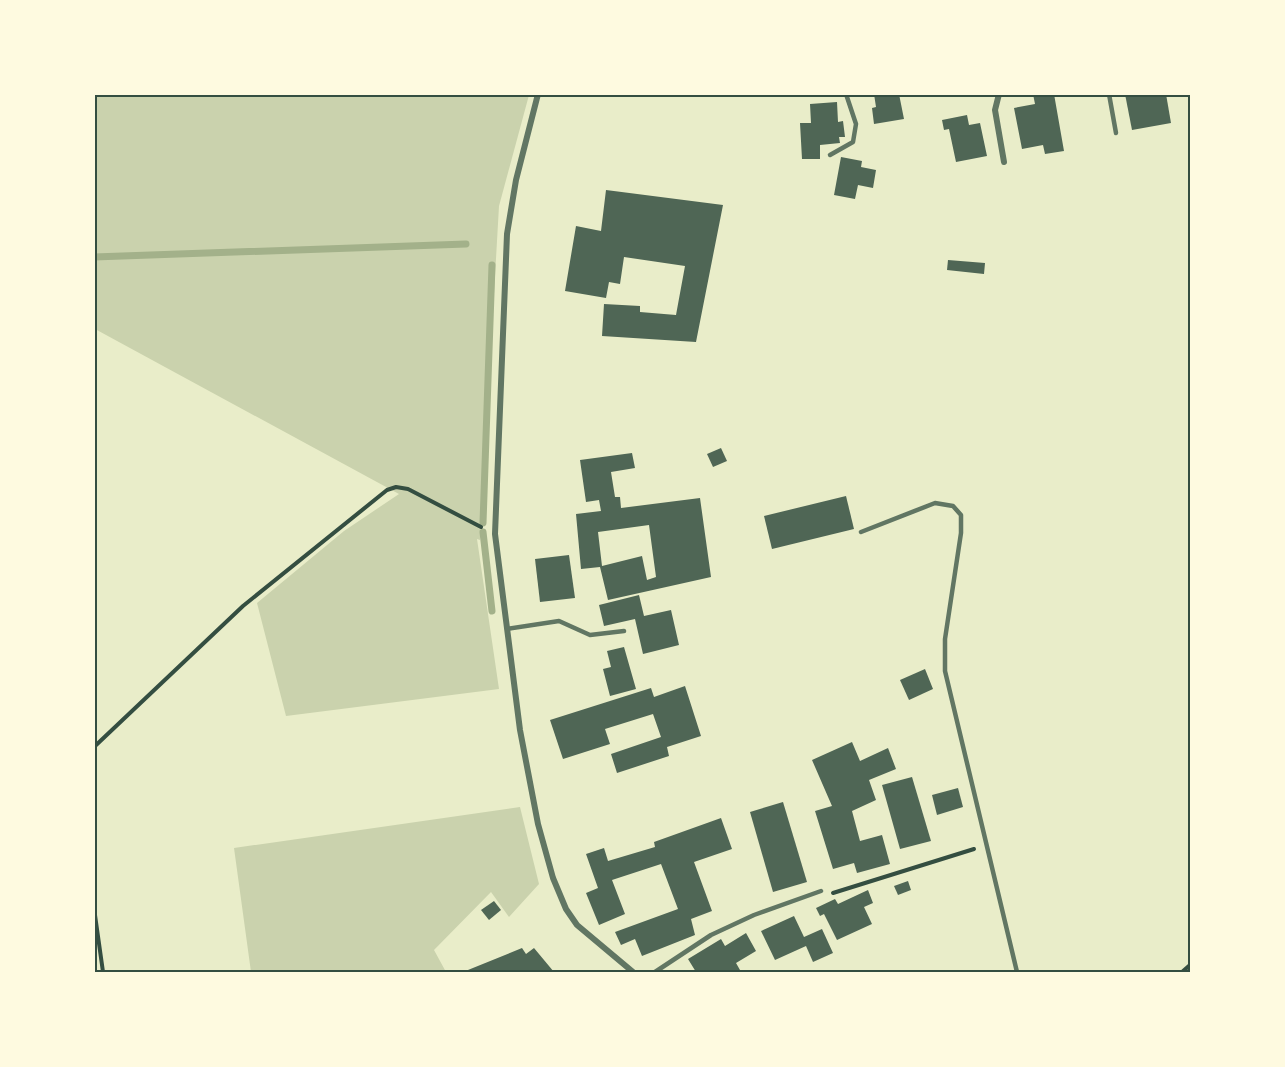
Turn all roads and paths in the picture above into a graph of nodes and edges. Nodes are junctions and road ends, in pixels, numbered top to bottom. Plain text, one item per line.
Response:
1 (538, 94) edge
2 (846, 94) edge
3 (999, 94) edge
4 (1109, 94) edge
5 (1116, 133) dead end
6 (830, 155) dead end
7 (1004, 162) dead end
8 (861, 532) dead end
9 (495, 534) junction
10 (507, 629) junction
11 (624, 632) dead end
12 (94, 747) edge
13 (986, 845) junction
14 (820, 891) joint
15 (94, 908) edge
16 (1191, 966) edge
17 (104, 972) edge
18 (633, 972) edge
19 (654, 972) edge
20 (1017, 972) edge
21 (1182, 972) edge

1 - 9 street
2 - 6 lane
3 - 7 street
4 - 5 lane
8 - 13 lane
9 - 10 street
9 - 12 path
10 - 11 lane
10 - 18 street
13 - 14 path
13 - 20 lane
14 - 19 lane
15 - 17 path
16 - 21 path

